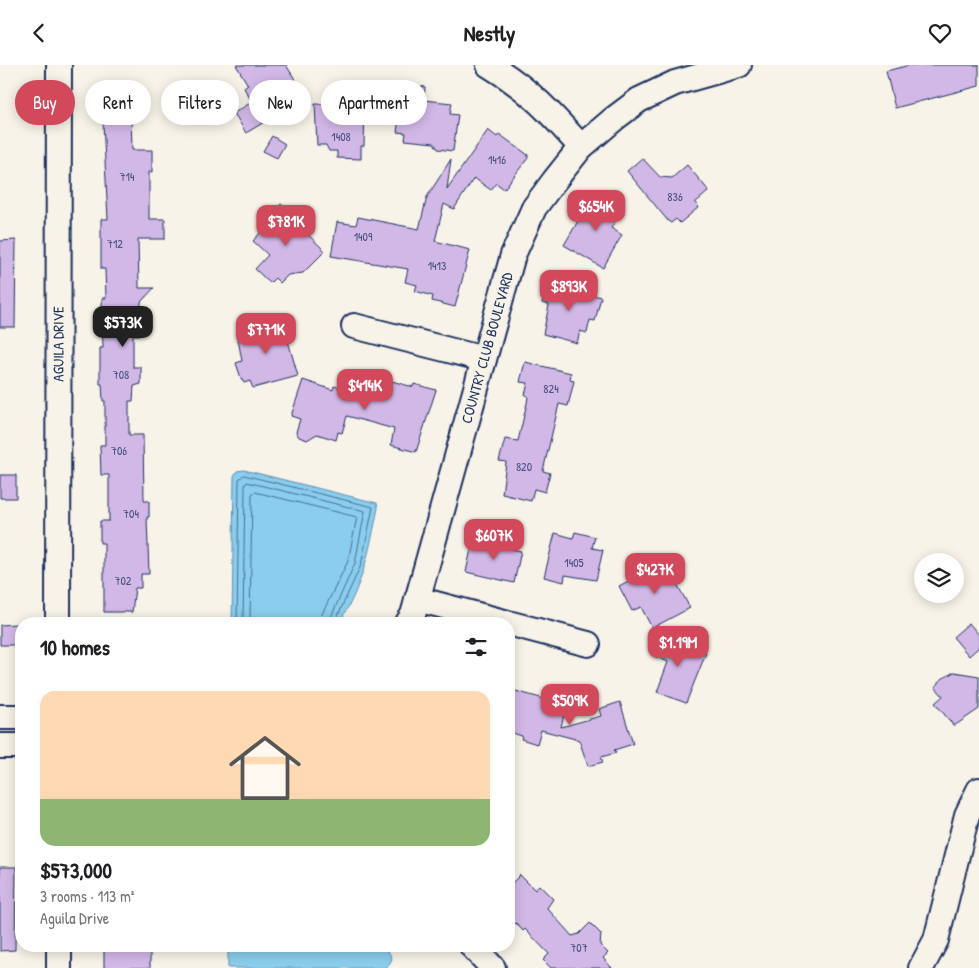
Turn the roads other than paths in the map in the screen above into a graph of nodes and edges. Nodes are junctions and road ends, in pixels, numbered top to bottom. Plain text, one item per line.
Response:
1 (59, 65) edge
2 (489, 65) edge
3 (739, 65) edge
4 (580, 147) junction
5 (354, 326) dead end
6 (484, 359) junction
7 (417, 599) junction
8 (58, 617) edge
9 (412, 617) edge
10 (485, 617) edge
11 (515, 625) edge
12 (588, 644) dead end
13 (0, 717) edge
14 (15, 717) edge
15 (15, 746) edge
16 (0, 747) edge
17 (979, 790) edge
18 (59, 952) edge
19 (478, 952) edge
20 (59, 968) edge
21 (493, 968) edge
22 (921, 968) edge

1 - 8 street, AGUILA DRIVE
2 - 4 street
3 - 4 street, COUNTRY CLUB BOULEVARD
4 - 6 street, COUNTRY CLUB BOULEVARD
5 - 6 street
6 - 7 street, COUNTRY CLUB BOULEVARD
7 - 9 street, COUNTRY CLUB BOULEVARD
7 - 10 street
11 - 12 street
13 - 14 street
15 - 16 street
17 - 22 street
18 - 20 street
19 - 21 street

